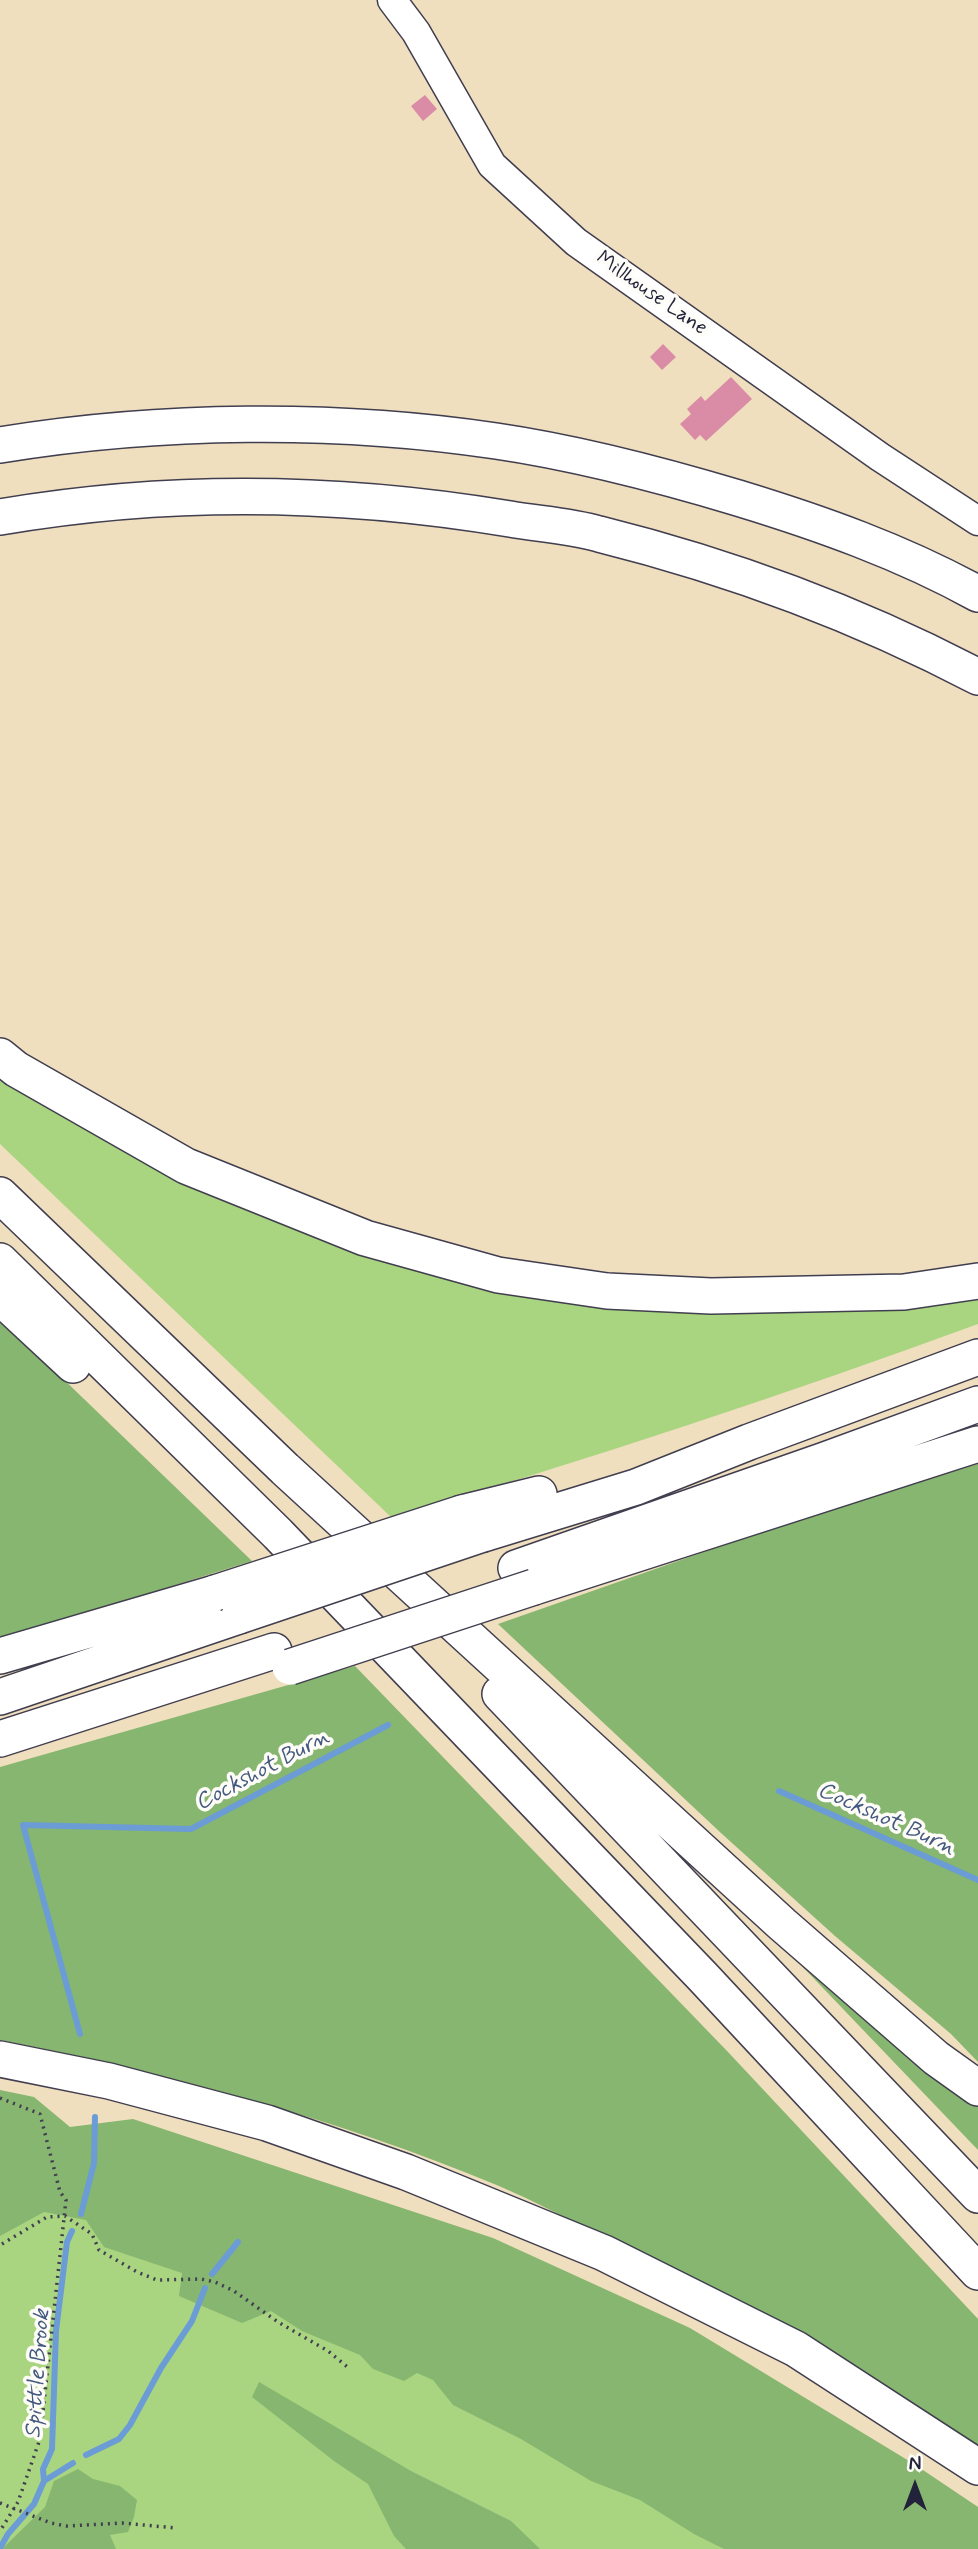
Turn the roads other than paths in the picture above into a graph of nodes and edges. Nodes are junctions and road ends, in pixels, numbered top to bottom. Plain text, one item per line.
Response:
1 (392, 0) edge
2 (0, 445) edge
3 (0, 517) edge
4 (978, 521) edge
5 (978, 594) edge
6 (978, 677) edge
7 (0, 1056) edge
8 (0, 1195) edge
9 (0, 1261) edge
10 (978, 1281) edge
11 (0, 1297) edge
12 (978, 1357) edge
13 (978, 1404) edge
14 (978, 1444) edge
15 (285, 1469) junction
16 (278, 1534) junction
17 (525, 1578) junction
18 (227, 1605) junction
19 (0, 1656) edge
20 (0, 1697) edge
21 (0, 1739) edge
22 (0, 2059) edge
23 (978, 2088) edge
24 (978, 2195) edge
25 (978, 2272) edge
26 (978, 2467) edge

1 - 4 street, Millhouse Lane
2 - 5 highway
3 - 6 highway
7 - 10 highway
8 - 15 highway
9 - 16 highway
11 - 16 highway
12 - 18 highway, bridge
13 - 17 highway
14 - 17 highway
15 - 23 highway
15 - 24 highway
16 - 25 highway
17 - 21 highway
18 - 19 highway
18 - 20 highway
22 - 26 highway

